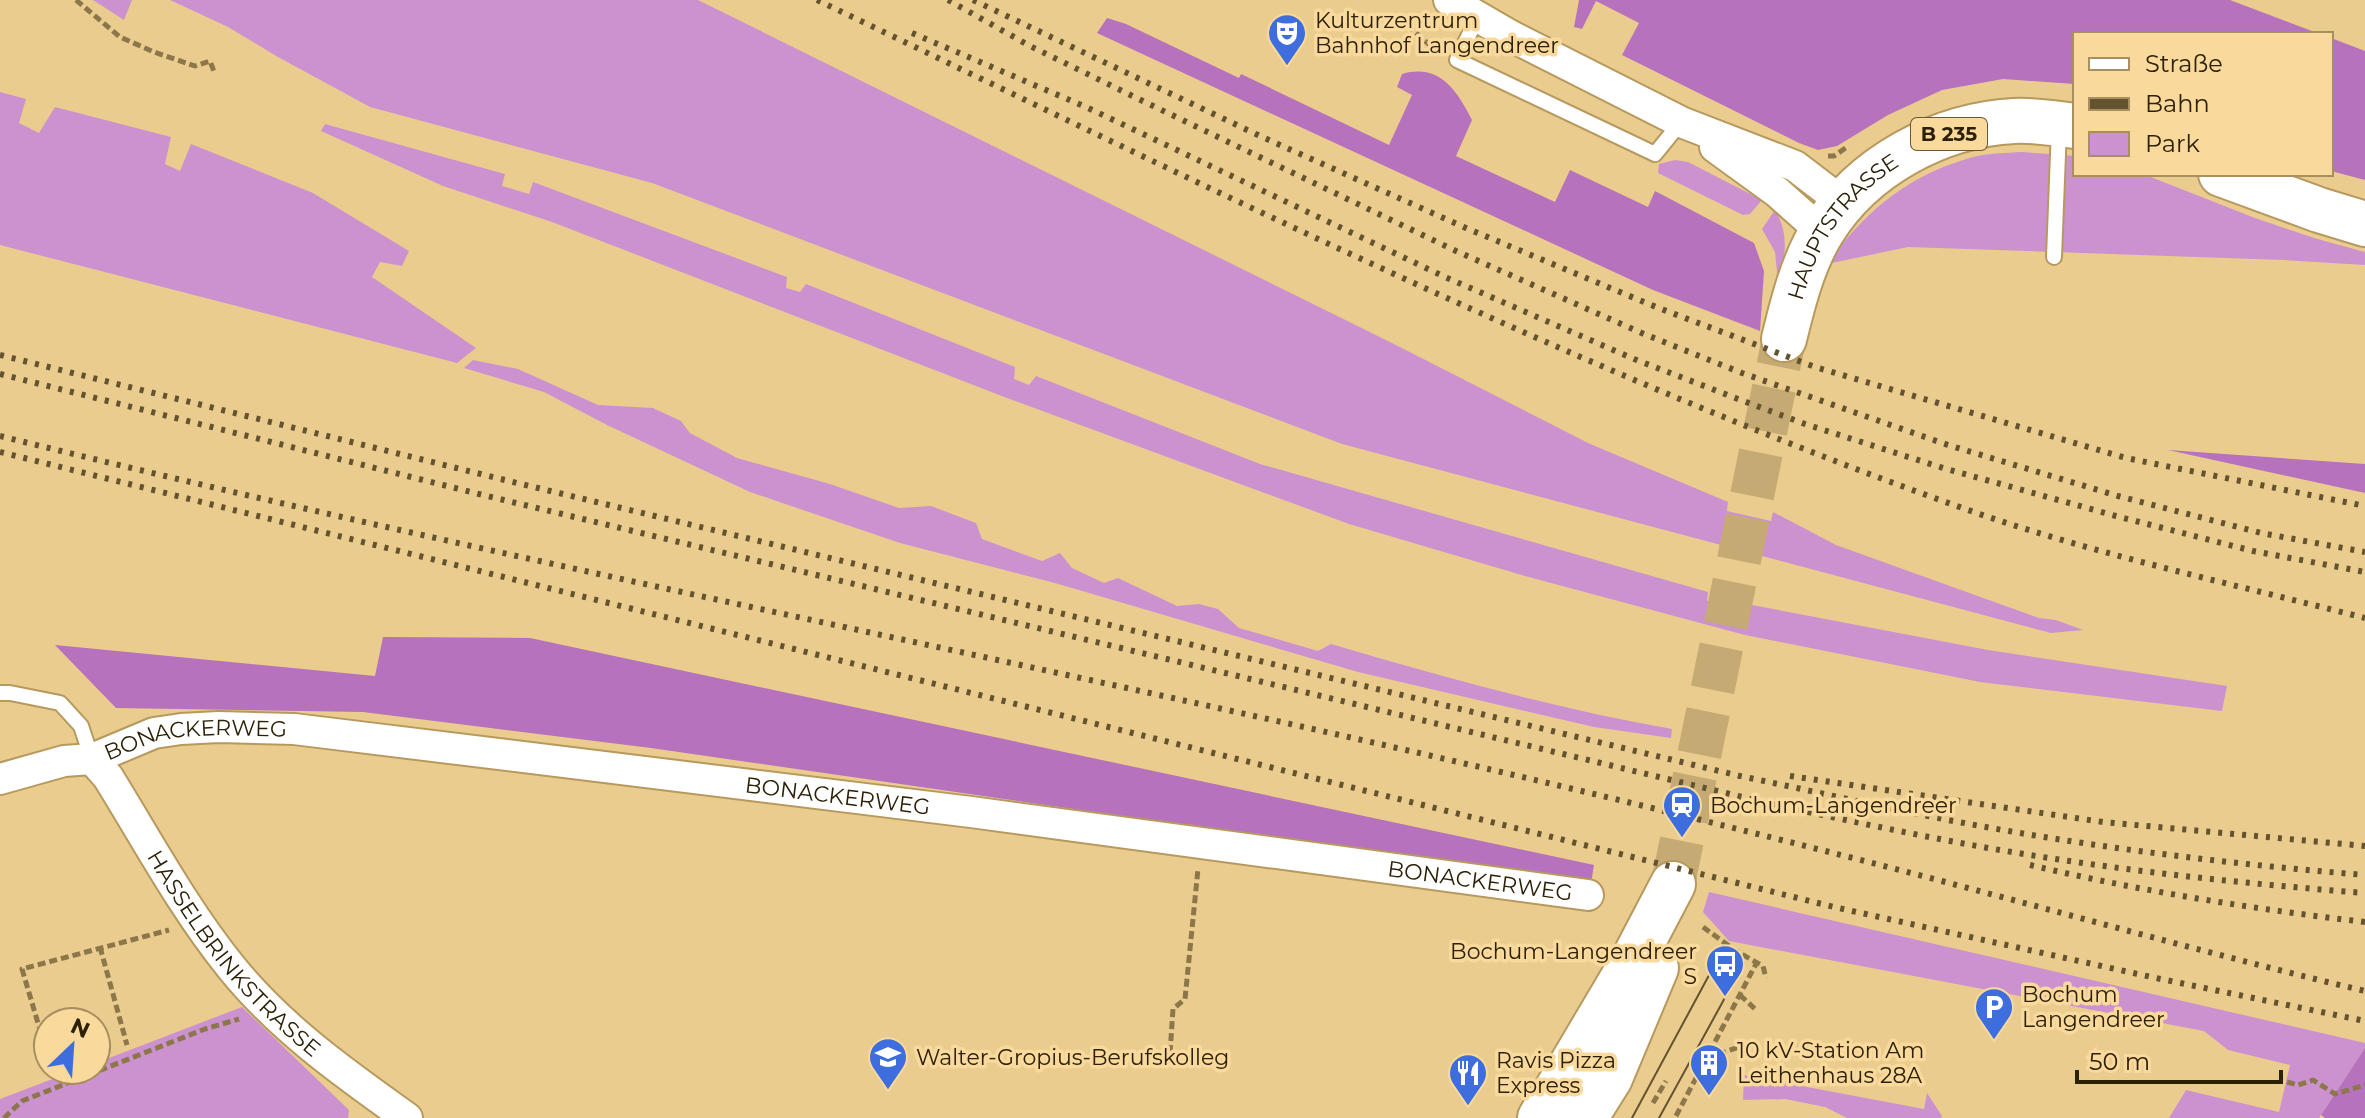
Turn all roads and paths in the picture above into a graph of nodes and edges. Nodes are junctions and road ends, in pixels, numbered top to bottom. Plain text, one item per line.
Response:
1 (76, 0) edge
2 (1449, 0) edge
3 (1478, 16) junction
4 (215, 74) dead end
5 (1681, 122) junction
6 (2067, 125) edge
7 (2226, 176) edge
8 (1832, 217) junction
9 (2365, 224) edge
10 (2054, 257) dead end
11 (1784, 339) tunnel mouth
12 (0, 693) edge
13 (92, 759) junction
14 (0, 779) edge
15 (1200, 842) junction
16 (1588, 895) dead end
17 (199, 922) junction
18 (1703, 927) dead end
19 (100, 947) junction
20 (1736, 951) junction
21 (1757, 962) junction
22 (1726, 970) dead end
23 (1766, 978) dead end
24 (1740, 995) junction
25 (33, 1006) edge
26 (1755, 1009) dead end
27 (271, 1010) junction
28 (127, 1045) dead end
29 (1745, 1045) dead end
30 (1170, 1053) dead end
31 (1707, 1058) junction
32 (1666, 1081) dead end
33 (2287, 1082) dead end
34 (2365, 1085) edge
35 (1653, 1103) dead end
36 (389, 1113) edge
37 (1676, 1116) edge
38 (4, 1118) edge

1 - 4 path
2 - 3 street
3 - 5 street
3 - 5 lane
5 - 8 street
6 - 8 main road, HAUPTSTRASSE / B 235
6 - 10 lane
7 - 9 main road
8 - 11 main road, HAUPTSTRASSE / B 235
12 - 13 lane
13 - 14 street, BONACKERWEG
13 - 15 street, BONACKERWEG
13 - 17 street, HASSELBRINKSTRASSE
15 - 16 street, BONACKERWEG
15 - 30 path
17 - 19 path
17 - 27 street, HASSELBRINKSTRASSE
18 - 20 path
19 - 25 path
19 - 28 path
20 - 21 path
20 - 22 path
21 - 23 path
21 - 24 path
24 - 26 path
24 - 31 path
27 - 36 street, HASSELBRINKSTRASSE
27 - 38 path
29 - 31 path
31 - 37 path
32 - 35 path
33 - 34 path

